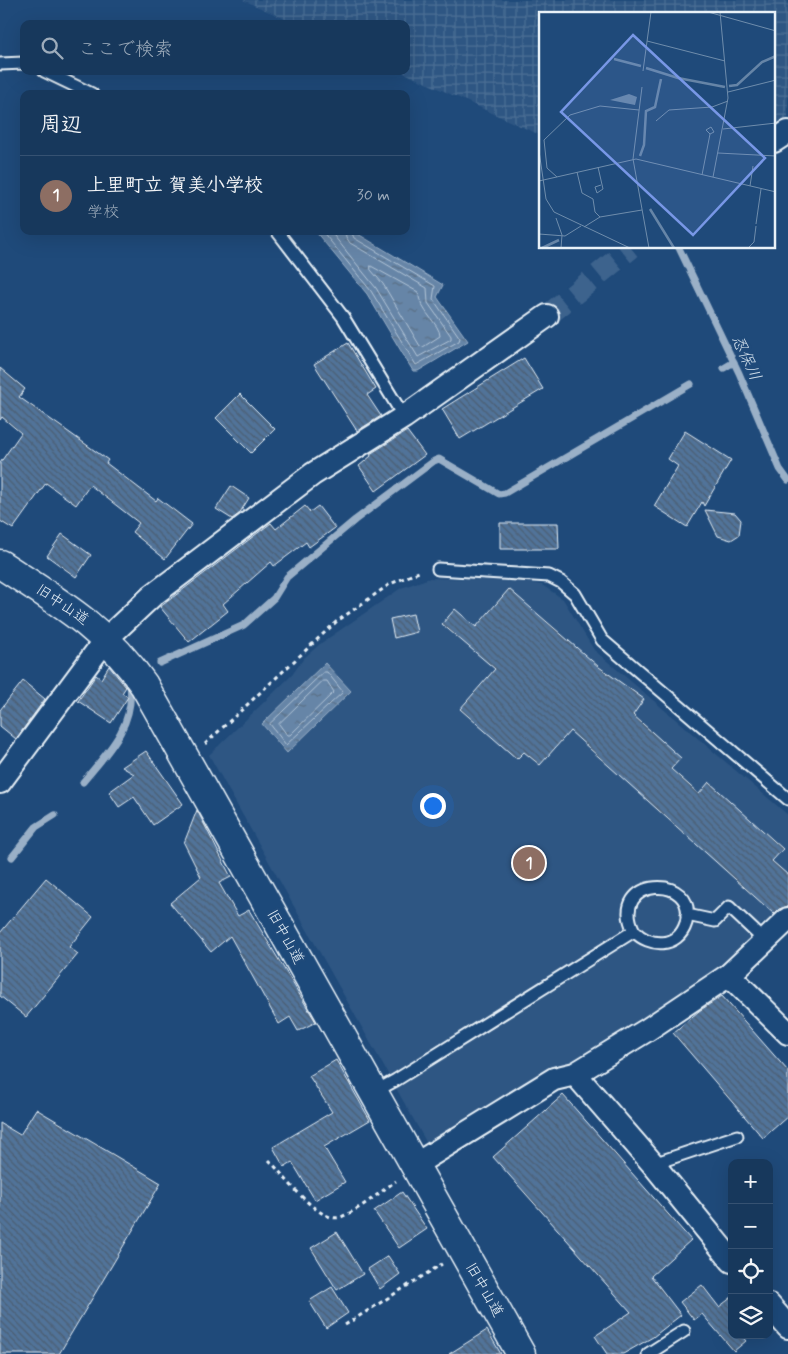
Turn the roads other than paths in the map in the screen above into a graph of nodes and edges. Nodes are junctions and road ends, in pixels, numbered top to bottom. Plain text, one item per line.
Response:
1 (20, 63) edge
2 (0, 64) edge
3 (52, 75) edge
4 (84, 90) edge
5 (788, 132) edge
6 (776, 140) edge
7 (280, 235) edge
8 (547, 316) tunnel mouth
9 (404, 417) junction
10 (0, 564) edge
11 (432, 569) road end
12 (106, 639) junction
13 (0, 782) edge
14 (788, 799) edge
15 (687, 915) junction
16 (788, 919) edge
17 (634, 931) junction
18 (764, 940) junction
19 (729, 975) junction
20 (788, 1033) edge
21 (575, 1074) junction
22 (372, 1092) junction
23 (736, 1136) dead end
24 (654, 1164) junction
25 (413, 1166) junction
26 (728, 1256) edge
27 (773, 1310) edge
28 (788, 1327) edge
29 (684, 1331) dead end
30 (521, 1354) edge
31 (648, 1354) edge

1 - 2 lane
3 - 4 lane
5 - 6 street
7 - 9 lane
8 - 9 street
9 - 12 street
10 - 12 main road, 旧中山道
11 - 14 lane
12 - 13 street
12 - 22 main road, 旧中山道
15 - 17 lane
15 - 17 lane
15 - 18 lane
16 - 18 street
17 - 22 lane
18 - 19 street
19 - 20 street
19 - 21 street
21 - 24 street
21 - 25 street
22 - 25 main road, 旧中山道
23 - 24 lane
24 - 26 street
25 - 30 main road, 旧中山道
27 - 28 street
29 - 31 lane

